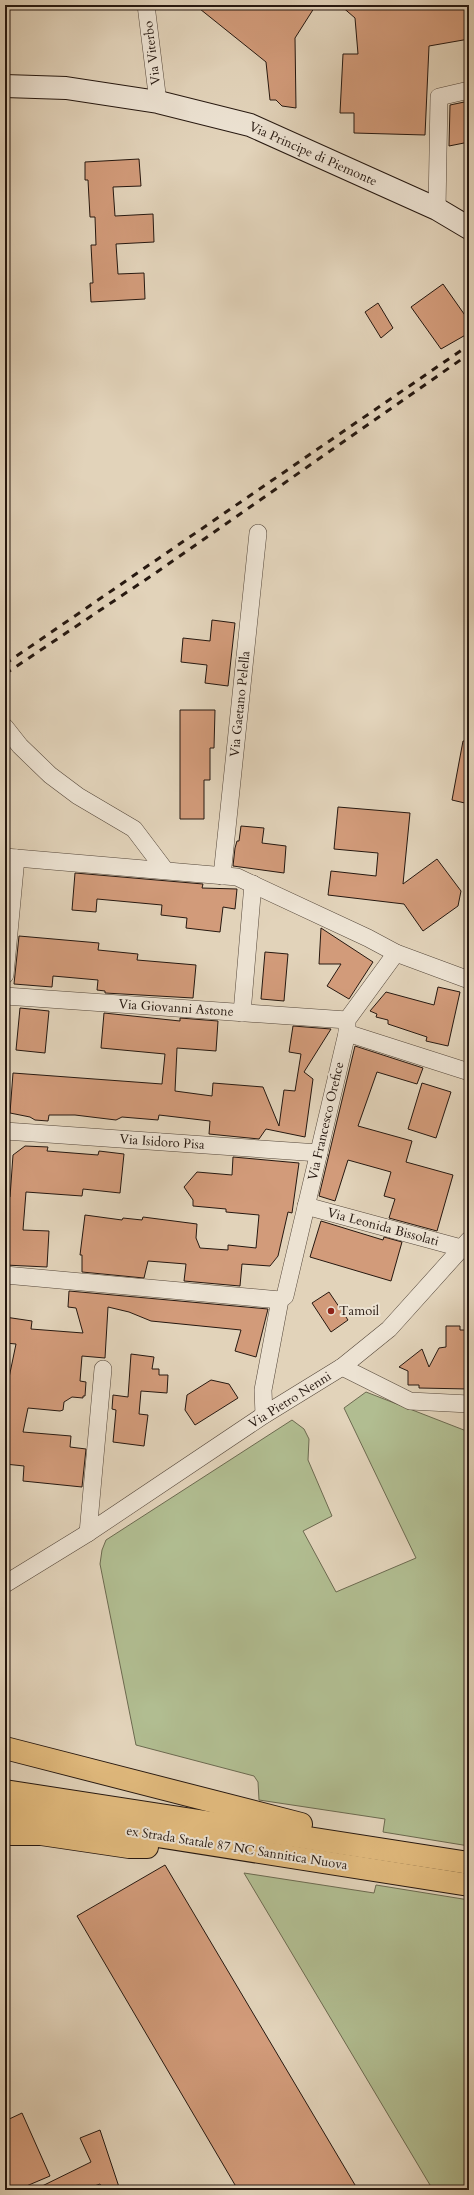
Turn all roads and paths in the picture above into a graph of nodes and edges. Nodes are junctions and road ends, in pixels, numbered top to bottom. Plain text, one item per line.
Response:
1 (146, 5) edge
2 (5, 86) edge
3 (469, 90) edge
4 (158, 102) junction
5 (437, 209) junction
6 (469, 228) edge
7 (258, 533) dead end
8 (5, 727) edge
9 (11, 858) edge
10 (165, 870) junction
11 (222, 876) junction
12 (253, 884) junction
13 (396, 953) junction
14 (5, 975) edge
15 (469, 980) edge
16 (5, 996) edge
17 (242, 1013) junction
18 (347, 1026) junction
19 (469, 1072) edge
20 (5, 1131) edge
21 (318, 1153) junction
22 (306, 1206) junction
23 (465, 1244) edge
24 (5, 1275) edge
25 (280, 1300) junction
26 (342, 1367) junction
27 (103, 1369) dead end
28 (469, 1404) edge
29 (264, 1415) junction
30 (88, 1533) junction
31 (5, 1584) edge
32 (6, 1749) edge
33 (5, 1791) edge
34 (5, 1812) edge
35 (5, 1834) edge
36 (232, 1847) junction
37 (379, 1848) junction
38 (469, 1863) edge
39 (469, 1885) edge

1 - 4 street, Via Viterbo
2 - 4 main road, Via Principe di Piemonte
3 - 5 street
4 - 5 main road, Via Principe di Piemonte
5 - 6 main road, Via Principe di Piemonte
7 - 11 street, Via Gaetano Pelella
8 - 10 street
9 - 10 street
9 - 14 street
10 - 11 street
11 - 12 street
12 - 13 street
12 - 17 street
13 - 15 street
13 - 18 street, Via Francesco Orefice
16 - 17 street, Via Giovanni Astone
17 - 18 street, Via Giovanni Astone
18 - 19 street, Via Giovanni Astone
18 - 21 street, Via Francesco Orefice
20 - 21 street, Via Isidoro Pisa
21 - 22 street, Via Francesco Orefice
22 - 23 street, Via Leonida Bissolati
22 - 25 street, Via Francesco Orefice
23 - 26 street, Via Pietro Nenni
24 - 25 street
25 - 29 street, Via Francesco Orefice
26 - 28 street
26 - 29 street, Via Pietro Nenni
27 - 30 street
29 - 30 street, Via Pietro Nenni
30 - 31 street, Via Pietro Nenni
32 - 37 highway
33 - 37 highway, ex Strada Statale 87 NC Sannitica Nuova
34 - 36 highway, ex Strada Statale 87 NC Sannitica Nuova
35 - 36 highway
36 - 39 highway, ex Strada Statale 87 NC Sannitica Nuova
37 - 38 highway, ex Strada Statale 87 NC Sannitica Nuova

